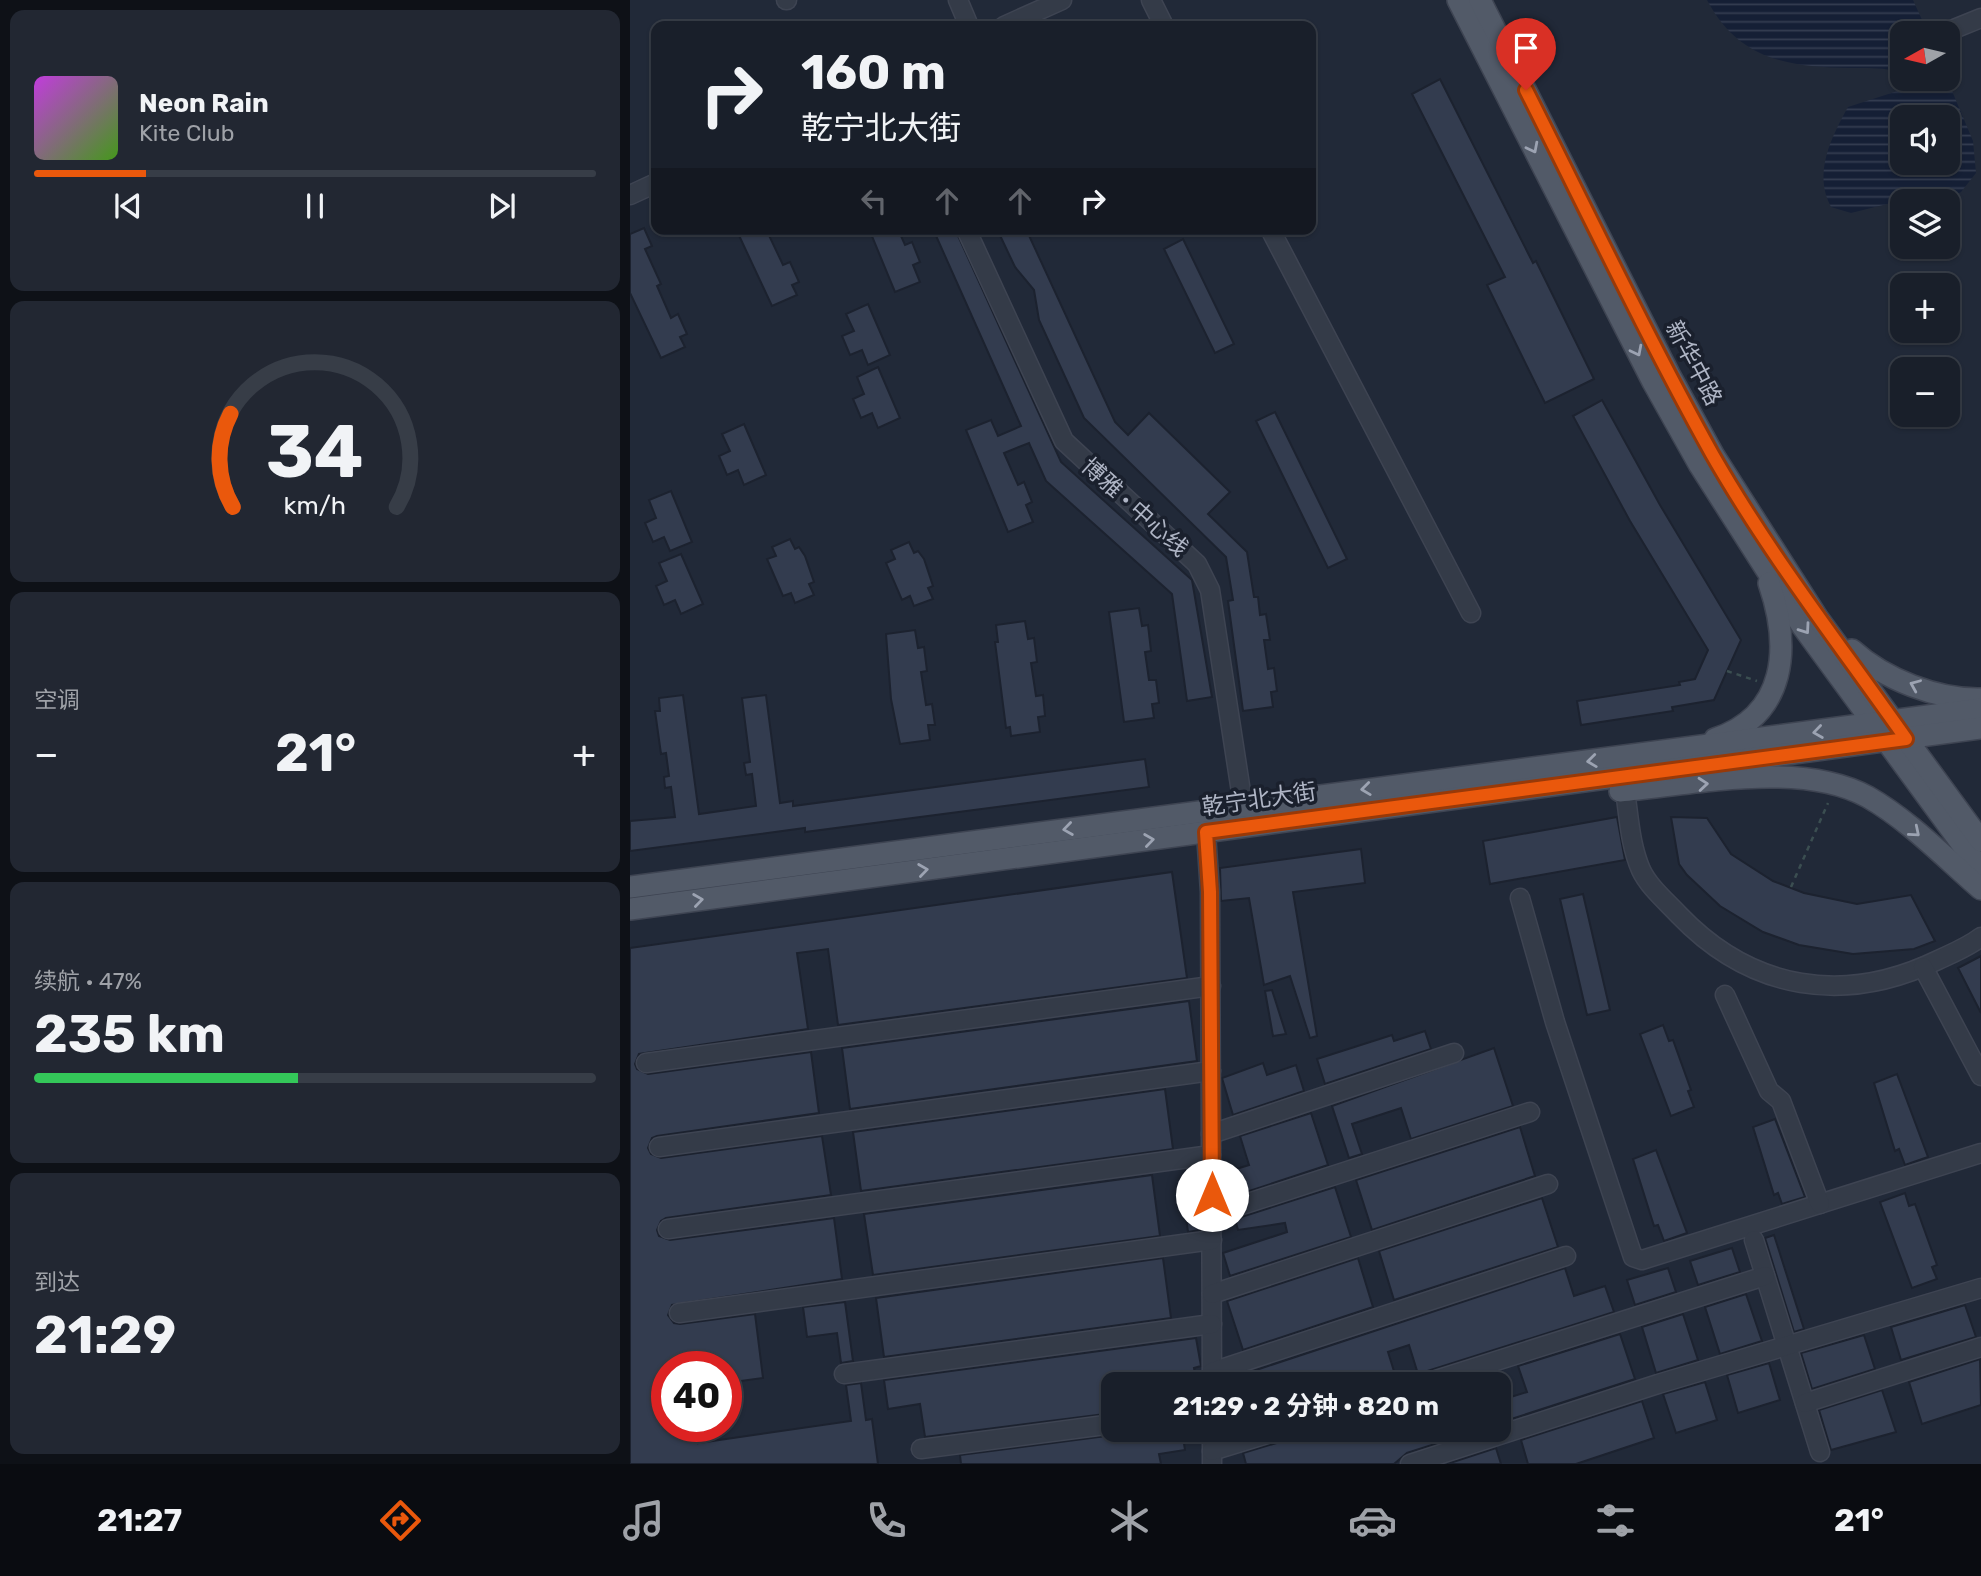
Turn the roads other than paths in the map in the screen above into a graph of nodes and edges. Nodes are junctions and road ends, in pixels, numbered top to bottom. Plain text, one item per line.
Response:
1 (958, 0) edge
2 (1062, 0) edge
3 (1150, 0) edge
4 (1458, 0) edge
5 (1480, 0) edge
6 (1981, 18) edge
7 (967, 21) edge
8 (1015, 21) edge
9 (1161, 21) edge
10 (1960, 27) edge
11 (651, 185) edge
12 (630, 195) edge
13 (969, 235) edge
14 (1273, 235) edge
15 (1761, 561) junction
16 (1471, 612) dead end
17 (1817, 617) junction
18 (1981, 699) edge
19 (1981, 709) edge
20 (1981, 728) edge
21 (1890, 732) junction
22 (1635, 756) junction
23 (1625, 791) junction
24 (1489, 795) junction
25 (1243, 805) junction
26 (1206, 832) junction
27 (1981, 841) edge
28 (1981, 870) edge
29 (630, 887) edge
30 (1981, 889) edge
31 (1520, 898) dead end
32 (630, 909) edge
33 (1981, 937) edge
34 (1923, 967) junction
35 (1211, 986) junction
36 (1725, 995) dead end
37 (1454, 1053) dead end
38 (646, 1063) dead end
39 (1211, 1071) junction
40 (1981, 1076) edge
41 (1530, 1112) dead end
42 (1211, 1134) junction
43 (659, 1147) dead end
44 (1981, 1153) edge
45 (1211, 1155) junction
46 (1548, 1184) dead end
47 (1821, 1203) junction
48 (1212, 1215) junction
49 (668, 1229) dead end
50 (1212, 1240) junction
51 (1754, 1240) dead end
52 (1566, 1256) dead end
53 (1765, 1276) junction
54 (1981, 1276) edge
55 (1981, 1288) edge
56 (1212, 1294) junction
57 (679, 1313) dead end
58 (1840, 1318) dead end
59 (1212, 1324) junction
60 (1787, 1346) junction
61 (1981, 1347) edge
62 (1212, 1372) edge
63 (1229, 1372) edge
64 (1461, 1372) edge
65 (844, 1374) dead end
66 (1805, 1403) junction
67 (1101, 1426) edge
68 (1251, 1442) edge
69 (921, 1449) dead end
70 (1821, 1452) dead end
71 (1212, 1458) edge
72 (1410, 1464) edge

1 - 7 street
2 - 8 street
3 - 9 street
4 -> 15 main road, 新华中路
5 - 17 main road, 新华中路
6 - 10 street
11 - 12 street
13 - 25 street, 博雅 · 中心线
14 - 16 street
15 -> 21 main road, 新华中路
15 - 22 main road
18 -> 17 main road
17 - 21 main road, 新华中路
19 - 21 main road
20 - 21 main road
21 -> 22 main road, 乾宁北大街
21 - 24 main road, 乾宁北大街
21 - 27 main road
21 - 28 main road
22 -> 25 main road, 乾宁北大街
23 - 24 main road
23 -> 30 main road
23 - 34 street
24 - 26 main road, 乾宁北大街
25 -> 29 main road, 乾宁北大街
32 -> 26 main road, 乾宁北大街
26 - 35 street
31 - 47 street
33 - 34 street
34 - 40 street
35 - 38 street
35 - 39 street
36 - 47 street
37 - 42 street
39 - 42 street
39 - 43 street
41 - 48 street
42 - 45 street
44 - 47 street
45 - 48 street
45 - 49 street
46 - 56 street
48 - 50 street
50 - 56 street
50 - 57 street
51 - 53 street
52 - 63 street
53 - 60 street
53 - 64 street
54 - 58 street
55 - 60 street
56 - 59 street
59 - 62 street
59 - 65 street
60 - 66 street
60 - 72 street
61 - 66 street
66 - 70 street
67 - 69 street
68 - 71 street

